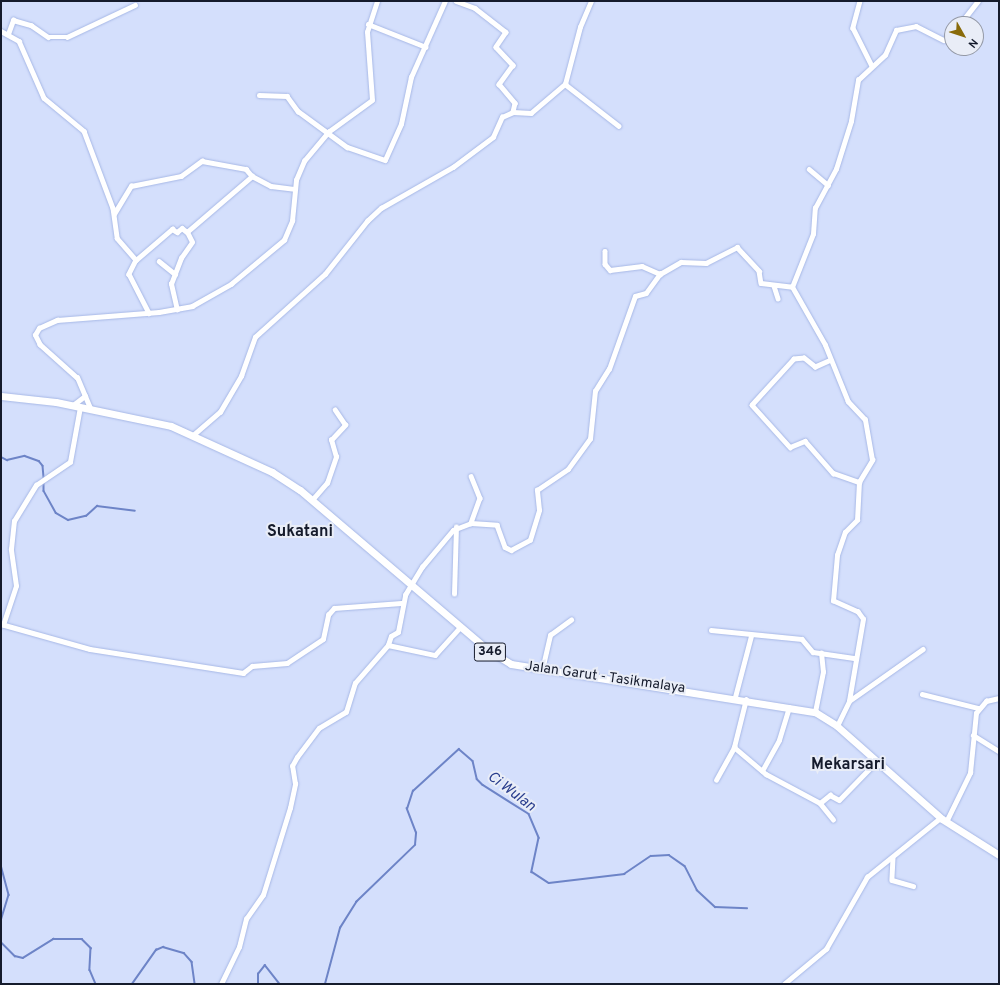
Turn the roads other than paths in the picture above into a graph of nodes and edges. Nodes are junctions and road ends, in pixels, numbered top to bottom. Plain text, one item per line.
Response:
1 (377, 1) edge
2 (445, 1) edge
3 (456, 1) edge
4 (591, 1) edge
5 (860, 1) edge
6 (978, 1) edge
7 (135, 5) dead end
8 (966, 16) edge
9 (368, 24) junction
10 (1, 31) edge
11 (8, 34) junction
12 (944, 40) edge
13 (426, 47) junction
14 (872, 66) junction
15 (565, 84) junction
16 (259, 95) dead end
17 (513, 112) junction
18 (619, 126) dead end
19 (328, 132) junction
20 (810, 169) dead end
21 (252, 176) junction
22 (828, 185) junction
23 (294, 189) junction
24 (114, 214) junction
25 (187, 232) junction
26 (605, 251) dead end
27 (136, 260) junction
28 (160, 261) dead end
29 (175, 274) junction
30 (660, 274) junction
31 (774, 286) junction
32 (792, 287) junction
33 (778, 298) dead end
34 (177, 310) junction
35 (149, 313) junction
36 (831, 360) junction
37 (1, 396) edge
38 (85, 396) junction
39 (76, 406) junction
40 (90, 408) junction
41 (335, 410) dead end
42 (192, 436) junction
43 (471, 476) dead end
44 (859, 482) junction
45 (312, 500) junction
46 (471, 523) junction
47 (456, 528) junction
48 (412, 585) junction
49 (454, 594) dead end
50 (401, 603) junction
51 (571, 620) dead end
52 (2, 624) edge
53 (460, 627) junction
54 (711, 630) dead end
55 (751, 636) junction
56 (388, 644) junction
57 (923, 649) dead end
58 (822, 653) junction
59 (854, 658) junction
60 (542, 670) junction
61 (922, 694) dead end
62 (735, 697) junction
63 (999, 698) edge
64 (746, 699) junction
65 (849, 701) junction
66 (790, 705) junction
67 (978, 708) junction
68 (815, 712) junction
69 (837, 726) junction
70 (973, 735) junction
71 (734, 747) junction
72 (999, 751) edge
73 (876, 762) junction
74 (762, 771) junction
75 (716, 780) dead end
76 (820, 803) junction
77 (833, 819) dead end
78 (943, 820) junction
79 (999, 855) edge
80 (893, 858) junction
81 (912, 886) dead end
82 (221, 984) edge
83 (784, 984) edge

1 - 9 street
2 - 13 street
3 - 17 street
4 - 15 street
5 - 14 street
6 - 8 street
7 - 11 street
9 - 13 street
9 - 19 street
10 - 11 street
11 - 24 street
12 - 14 street
13 - 19 street
14 - 22 street
15 - 17 street
15 - 18 street
16 - 19 street
17 - 42 street
19 - 23 street
20 - 22 street
21 - 23 street
21 - 24 street
21 - 25 street
22 - 32 street
23 - 34 street
24 - 27 street
25 - 27 street
25 - 29 street
26 - 30 street
27 - 35 street
28 - 29 street
29 - 34 street
30 - 31 street
30 - 46 street
31 - 32 street
31 - 33 street
32 - 36 street
34 - 35 street
35 - 38 street
36 - 44 street
36 - 44 street
37 - 39 main road, Jalan Garut - Tasikmalaya / 346
38 - 39 street
38 - 40 street
39 - 40 main road, Jalan Garut - Tasikmalaya / 346
39 - 52 street
40 - 42 main road, Jalan Garut - Tasikmalaya / 346
41 - 45 street
42 - 45 main road, Jalan Garut - Tasikmalaya / 346
43 - 46 street
44 - 59 street
45 - 48 main road, Jalan Garut - Tasikmalaya / 346
46 - 47 street
47 - 48 street
47 - 49 street
48 - 50 street
48 - 53 main road, Jalan Garut - Tasikmalaya / 346
50 - 52 street
50 - 56 street
51 - 60 street
53 - 56 street
53 - 60 main road, Jalan Garut - Tasikmalaya / 346
54 - 55 street
55 - 58 street
55 - 62 street
56 - 82 street
57 - 65 street
58 - 59 street
58 - 68 street
59 - 65 street
60 - 62 main road, Jalan Garut - Tasikmalaya / 346
61 - 67 street
62 - 64 main road, Jalan Garut - Tasikmalaya / 346
63 - 67 street
64 - 66 main road, Jalan Garut - Tasikmalaya / 346
64 - 71 street
65 - 69 street
66 - 68 main road, Jalan Garut - Tasikmalaya / 346
66 - 74 street
67 - 70 street
68 - 69 main road, Jalan Garut - Tasikmalaya / 346
69 - 73 main road, Jalan Garut - Tasikmalaya / 346
70 - 72 street
70 - 78 street
71 - 74 street
71 - 75 street
73 - 76 street
73 - 78 main road, Jalan Garut - Tasikmalaya / 346
74 - 76 street
76 - 77 street
78 - 79 main road, Jalan Garut - Tasikmalaya / 346
78 - 80 street
80 - 81 street
80 - 83 street

